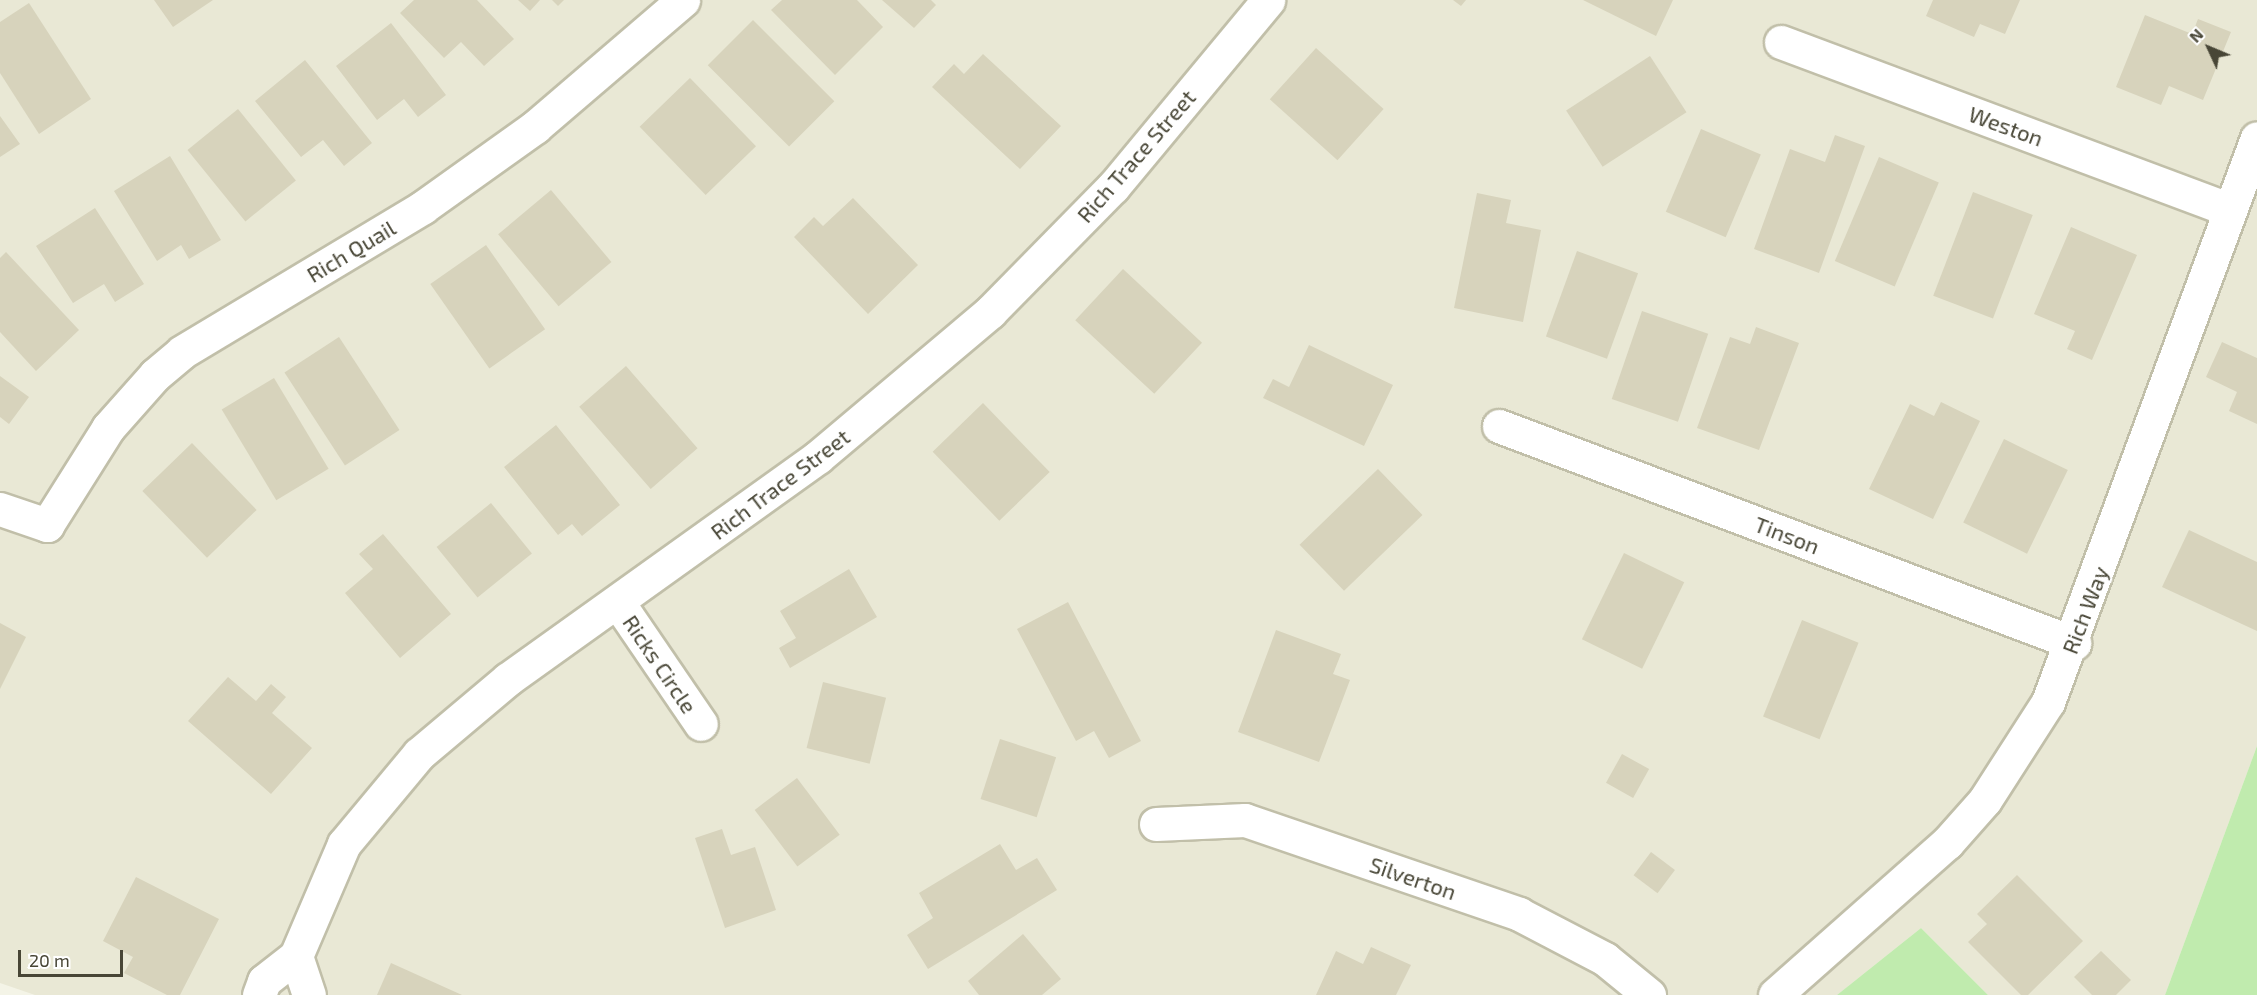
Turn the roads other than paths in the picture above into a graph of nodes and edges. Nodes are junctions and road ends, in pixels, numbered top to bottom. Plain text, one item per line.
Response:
1 (683, 0) edge
2 (1268, 0) edge
3 (1781, 42) dead end
4 (2257, 138) edge
5 (2230, 210) junction
6 (1499, 426) dead end
7 (0, 508) edge
8 (619, 604) junction
9 (2074, 643) junction
10 (701, 724) dead end
11 (1156, 825) dead end
12 (296, 956) junction
13 (259, 995) edge
14 (309, 995) edge
15 (1649, 995) edge
16 (1775, 995) edge

1 - 7 street, Rich Quail
2 - 8 street, Rich Trace Street
3 - 5 street, Weston
4 - 5 street, Rich Way
5 - 9 street, Rich Way
6 - 9 street, Tinson
8 - 10 street, Ricks Circle
8 - 12 street, Rich Trace Street
9 - 16 street, Rich Way
11 - 15 street, Silverton
12 - 13 street, Rich Trace Street
12 - 14 street

